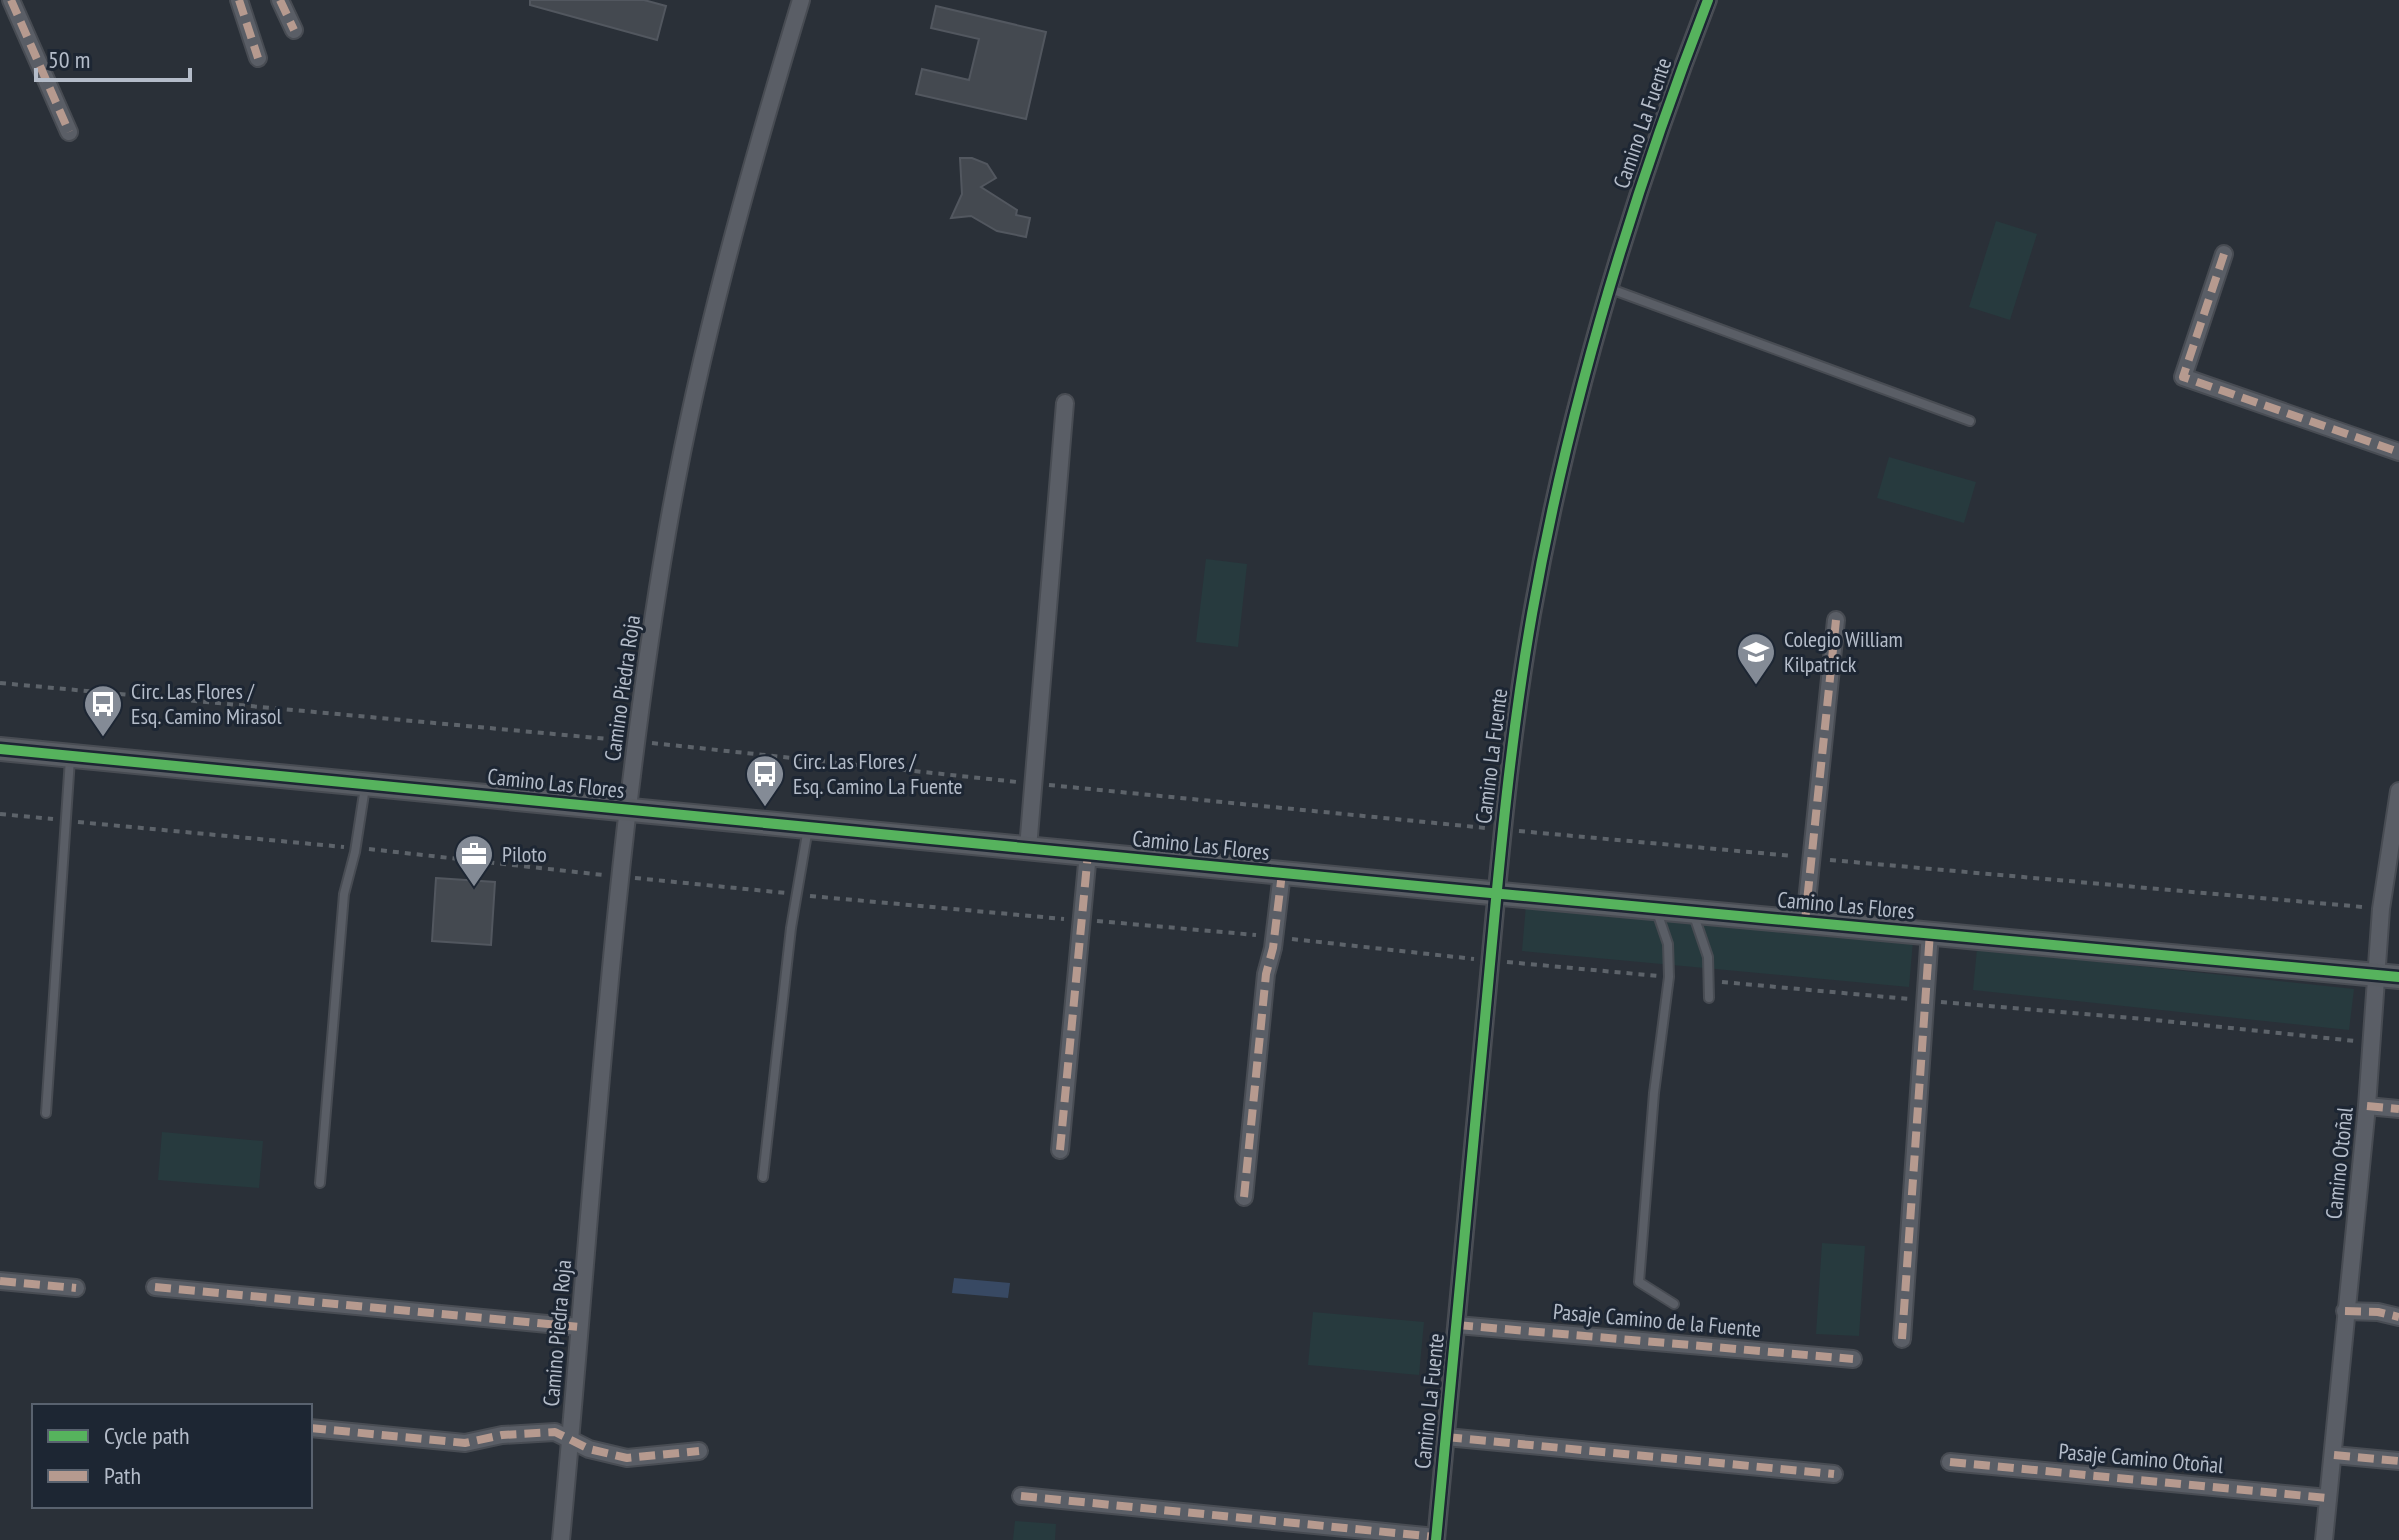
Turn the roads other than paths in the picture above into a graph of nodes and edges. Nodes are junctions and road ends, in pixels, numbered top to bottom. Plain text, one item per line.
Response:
1 (11, 0) edge
2 (239, 0) edge
3 (280, 0) edge
4 (801, 0) edge
5 (1708, 0) edge
6 (294, 30) dead end
7 (258, 58) dead end
8 (69, 132) dead end
9 (2224, 254) dead end
10 (1608, 288) junction
11 (1065, 403) dead end
12 (1970, 421) dead end
13 (2399, 452) edge
14 (1836, 620) dead end
15 (0, 749) edge
16 (70, 756) junction
17 (365, 784) junction
18 (2399, 791) edge
19 (627, 810) junction
20 (808, 827) junction
21 (1028, 848) junction
22 (1088, 853) junction
23 (1282, 873) junction
24 (1497, 894) junction
25 (1656, 908) junction
26 (1692, 911) junction
27 (1805, 921) junction
28 (1930, 932) junction
29 (2388, 976) edge
30 (1709, 998) dead end
31 (2367, 1106) junction
32 (2399, 1109) edge
33 (46, 1113) dead end
34 (1060, 1150) dead end
35 (763, 1177) dead end
36 (320, 1183) dead end
37 (1244, 1197) dead end
38 (0, 1281) edge
39 (155, 1287) dead end
40 (76, 1288) dead end
41 (1674, 1304) dead end
42 (2345, 1311) junction
43 (2399, 1317) edge
44 (1457, 1325) junction
45 (579, 1327) junction
46 (1902, 1339) dead end
47 (1853, 1359) dead end
48 (312, 1428) edge
49 (1446, 1437) junction
50 (571, 1442) junction
51 (699, 1451) dead end
52 (2334, 1455) junction
53 (2399, 1461) edge
54 (1950, 1462) dead end
55 (1834, 1474) dead end
56 (1021, 1496) dead end
57 (2328, 1498) junction
58 (1436, 1538) edge
59 (561, 1540) edge
60 (2324, 1540) edge

1 - 8 street
2 - 7 street
3 - 6 street
4 - 19 street, Camino Piedra Roja
5 - 10 street, Camino La Fuente
9 - 13 street
10 - 12 lane
10 - 24 street, Camino La Fuente
11 - 21 street
14 - 27 street
15 - 16 street, Camino Las Flores
16 - 17 street, Camino Las Flores
16 - 33 lane
17 - 19 street, Camino Las Flores
17 - 36 lane
18 - 29 street, Camino Otoñal
19 - 20 street, Camino Las Flores
19 - 45 street, Camino Piedra Roja
20 - 21 street, Camino Las Flores
20 - 35 lane
21 - 22 street, Camino Las Flores
22 - 23 street, Camino Las Flores
22 - 34 street
23 - 24 street, Camino Las Flores
23 - 37 street
24 - 25 street, Camino Las Flores
24 - 44 street, Camino La Fuente
25 - 26 street, Camino Las Flores
25 - 41 lane
26 - 27 street, Camino Las Flores
26 - 30 lane
27 - 28 street, Camino Las Flores
28 - 29 street, Camino Las Flores
28 - 46 street
29 - 31 street, Camino Otoñal
31 - 32 street
31 - 42 street, Camino Otoñal
38 - 40 street
39 - 45 street
42 - 43 street
42 - 52 street, Camino Otoñal
44 - 47 street, Pasaje Camino de la Fuente
44 - 49 street, Camino La Fuente
45 - 50 street, Camino Piedra Roja
48 - 50 street
49 - 55 street
49 - 58 street, Camino La Fuente
50 - 51 street
50 - 59 street, Camino Piedra Roja
52 - 53 street
52 - 57 street, Camino Otoñal
54 - 57 street, Pasaje Camino Otoñal
56 - 58 street
57 - 60 street, Camino Otoñal

